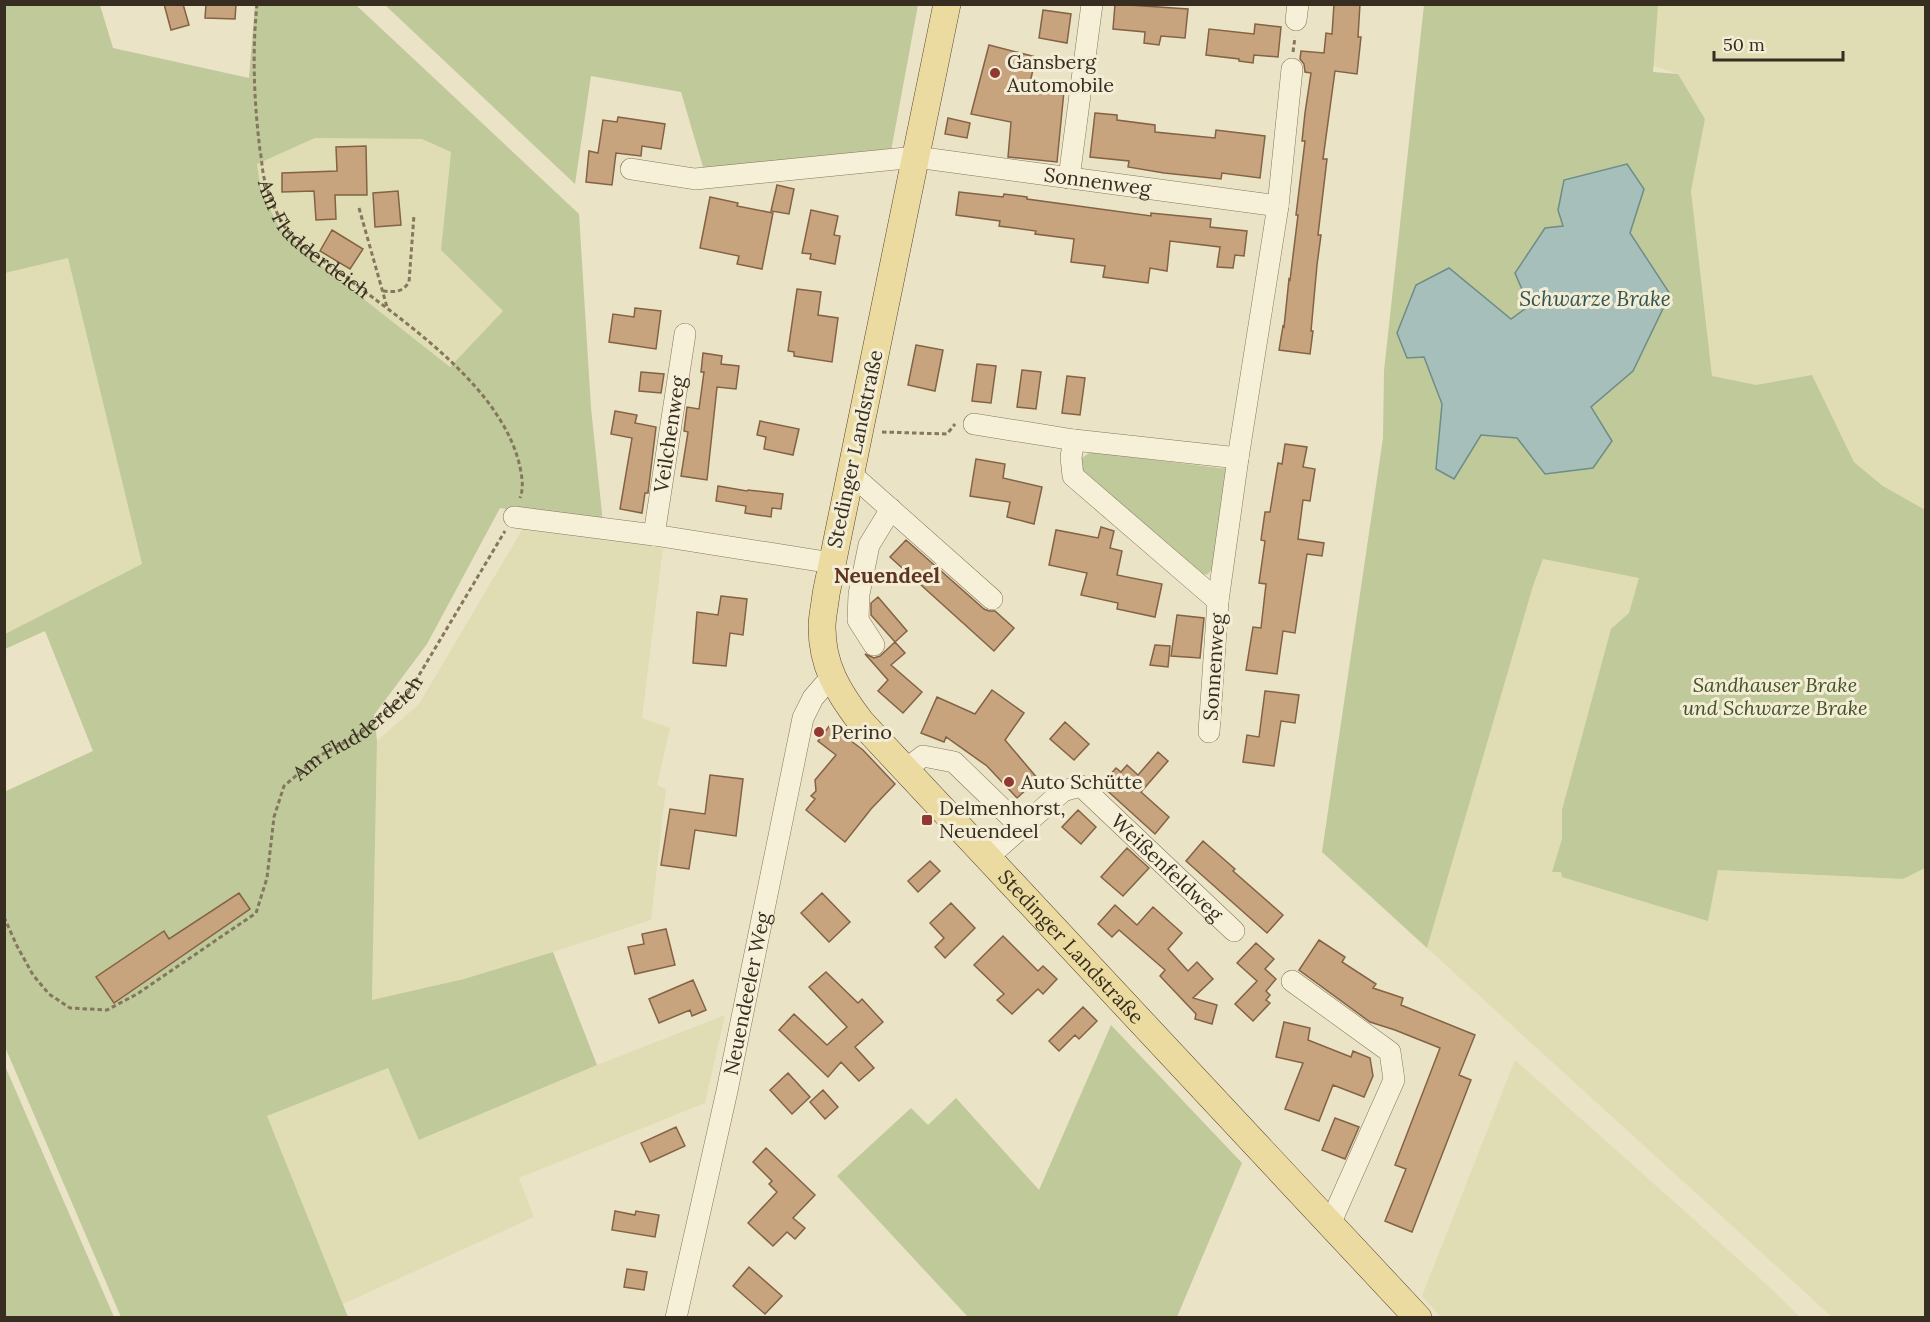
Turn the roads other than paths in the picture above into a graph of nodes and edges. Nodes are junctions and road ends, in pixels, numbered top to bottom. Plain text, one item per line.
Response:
1 (947, 4) edge
2 (1092, 4) edge
3 (1292, 69) road end
4 (916, 157) junction
5 (630, 169) dead end
6 (1069, 178) junction
7 (1278, 206) junction
8 (685, 334) dead end
9 (974, 424) road end
10 (1074, 440) junction
11 (1238, 459) junction
12 (850, 473) junction
13 (891, 509) junction
14 (514, 517) road end
15 (654, 535) junction
16 (832, 563) junction
17 (992, 599) dead end
18 (1218, 601) junction
19 (874, 645) dead end
20 (831, 678) junction
21 (1209, 732) dead end
22 (906, 769) junction
23 (1022, 827) junction
24 (988, 857) junction
25 (1234, 931) dead end
26 (1292, 981) dead end
27 (1330, 1224) junction
28 (676, 1317) edge
29 (1418, 1317) edge

1 - 4 main road, Stedinger Landstraße
2 - 6 street
3 - 7 street, Sonnenweg
4 - 5 street, Sonnenweg
4 - 6 street, Sonnenweg
4 - 12 main road, Stedinger Landstraße
6 - 7 street, Sonnenweg
7 - 11 street, Sonnenweg
8 - 15 street, Veilchenweg
9 - 10 street
10 - 11 street
10 - 18 street, Sonnenweg
11 - 18 street, Sonnenweg
12 - 13 street
12 - 16 main road, Stedinger Landstraße
13 - 17 street
13 - 19 street
14 - 15 street
15 - 16 street
16 - 20 main road, Stedinger Landstraße
18 - 21 street, Sonnenweg
20 - 22 main road, Stedinger Landstraße
20 - 28 street, Neuendeeler Weg
22 - 23 street
22 - 24 main road, Stedinger Landstraße
23 - 24 street, Weißenfeldweg
23 - 25 street, Weißenfeldweg
24 - 27 main road, Stedinger Landstraße
26 - 27 street
27 - 29 main road, Stedinger Landstraße

